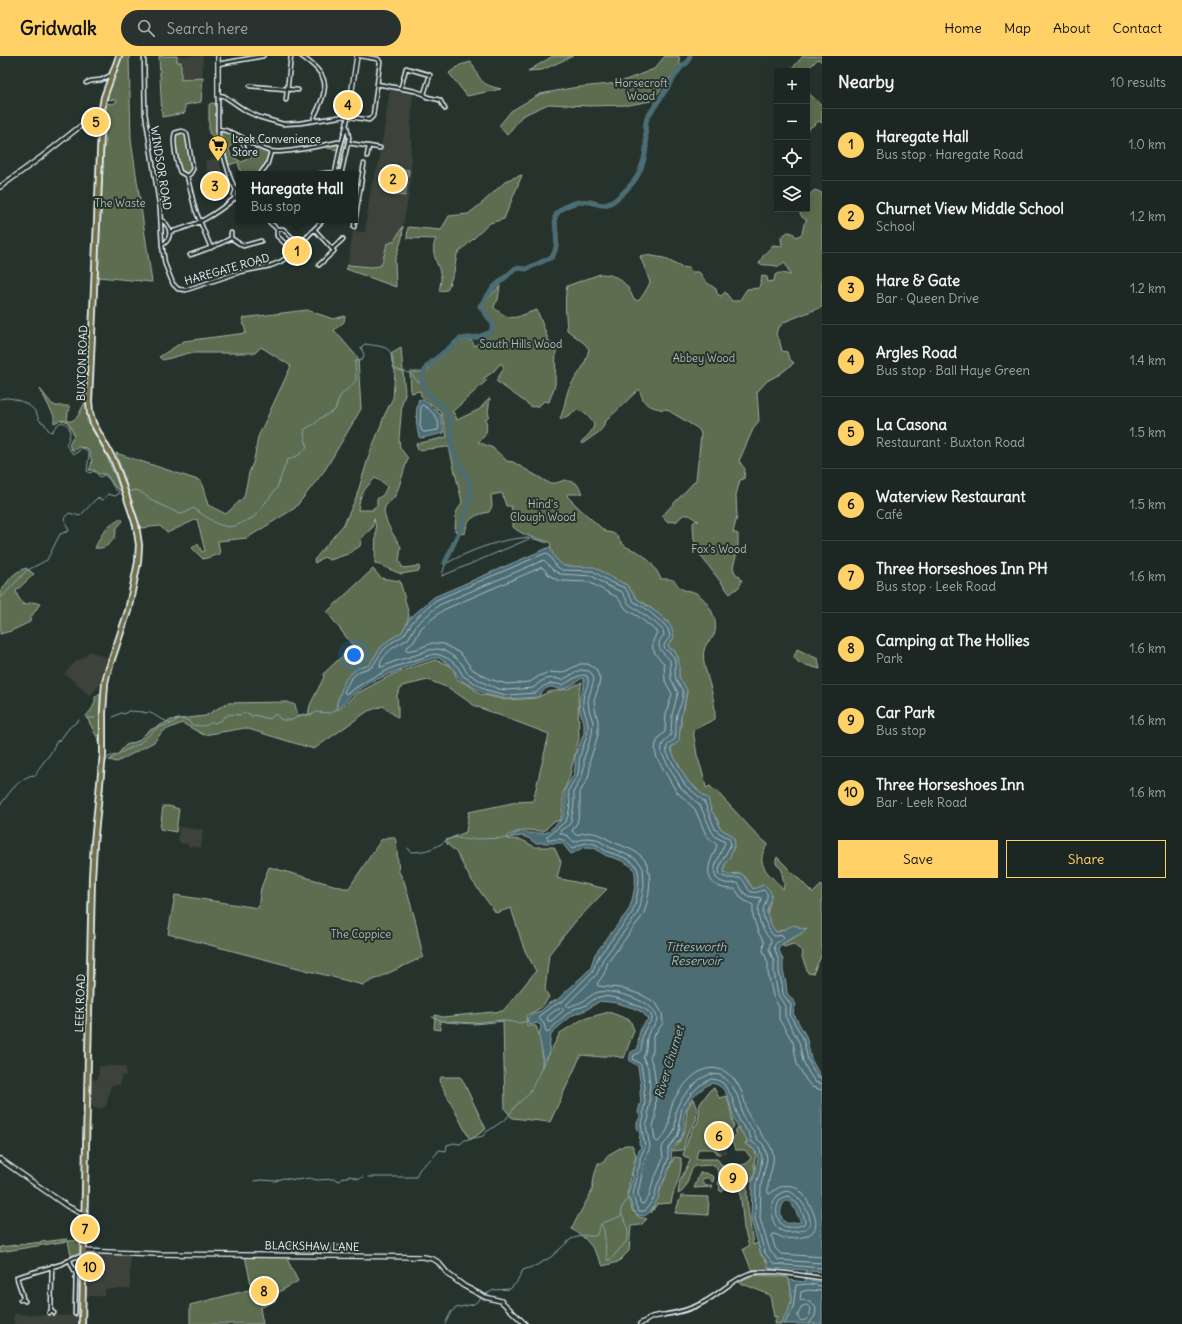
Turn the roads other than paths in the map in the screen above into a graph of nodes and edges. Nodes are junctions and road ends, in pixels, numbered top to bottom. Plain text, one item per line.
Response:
1 (118, 56) edge
2 (144, 56) edge
3 (218, 56) edge
4 (263, 56) edge
5 (291, 56) edge
6 (301, 56) edge
7 (358, 56) edge
8 (218, 64) junction
9 (111, 75) junction
10 (86, 83) dead end
11 (377, 84) junction
12 (250, 86) dead end
13 (401, 88) junction
14 (287, 89) junction
15 (298, 90) dead end
16 (424, 94) junction
17 (218, 95) junction
18 (286, 100) dead end
19 (445, 108) dead end
20 (102, 109) junction
21 (95, 114) junction
22 (102, 116) junction
23 (348, 116) junction
24 (314, 121) junction
25 (346, 127) junction
26 (218, 129) junction
27 (343, 135) junction
28 (348, 136) junction
29 (246, 139) junction
30 (341, 143) junction
31 (348, 143) junction
32 (369, 146) junction
33 (380, 148) dead end
34 (244, 150) dead end
35 (271, 152) junction
36 (367, 156) dead end
37 (364, 164) dead end
38 (262, 171) edge
39 (335, 171) edge
40 (341, 171) edge
41 (187, 176) junction
42 (358, 186) edge
43 (0, 187) edge
44 (361, 187) junction
45 (236, 189) edge
46 (236, 192) edge
47 (235, 198) joint
48 (358, 204) edge
49 (161, 221) junction
50 (201, 222) junction
51 (270, 223) edge
52 (320, 223) edge
53 (355, 223) edge
54 (354, 227) dead end
55 (277, 229) junction
56 (314, 229) junction
57 (170, 232) junction
58 (231, 233) dead end
59 (231, 238) junction
60 (343, 239) dead end
61 (261, 241) dead end
62 (162, 245) junction
63 (300, 245) junction
64 (211, 248) junction
65 (332, 249) junction
66 (294, 252) junction
67 (190, 255) dead end
68 (319, 264) dead end
69 (171, 281) joint
70 (105, 683) joint
71 (0, 1159) edge
72 (84, 1215) junction
73 (83, 1251) junction
74 (83, 1257) junction
75 (70, 1260) junction
76 (52, 1266) junction
77 (822, 1278) edge
78 (23, 1300) dead end
79 (51, 1312) dead end
80 (74, 1313) dead end
81 (663, 1315) joint
82 (82, 1324) edge
83 (525, 1324) edge
84 (640, 1324) edge

1 - 9 highway, BUXTON ROAD
2 - 49 street, WINDSOR ROAD
3 - 8 street
4 - 8 street
5 - 14 street
6 - 24 street
7 - 11 street
7 - 23 street
8 - 17 street
9 - 10 street
9 - 20 highway, BUXTON ROAD
11 - 13 street
11 - 23 street
12 - 14 street
13 - 16 street
13 - 16 street
14 - 15 street
14 - 18 street
16 - 19 street
17 - 24 street
17 - 26 street
20 - 21 street
20 - 22 highway, BUXTON ROAD
21 - 22 street
21 - 43 street
22 - 70 highway, BUXTON ROAD
23 - 24 street
23 - 25 street
25 - 27 street
25 - 28 street
26 - 29 street
26 - 45 street
27 - 28 street
27 - 30 street
28 - 31 street
29 - 34 street
29 - 35 street
30 - 35 street
30 - 39 street
31 - 32 street
31 - 40 street
32 - 33 street
32 - 36 street
35 - 38 street
37 - 44 street
41 - 41 street
41 - 50 street
42 - 44 street
44 - 48 street
46 - 47 street
47 - 50 street
49 - 57 street
49 - 62 street, WINDSOR ROAD
50 - 57 street
50 - 64 street
51 - 55 street
52 - 56 street, HAREGATE ROAD
53 - 54 street
55 - 63 street
55 - 66 street
56 - 63 street, HAREGATE ROAD
56 - 65 street
57 - 62 street
58 - 59 street
59 - 61 street
59 - 64 street
60 - 65 street
62 - 69 street, WINDSOR ROAD
63 - 66 street, HAREGATE ROAD
64 - 67 street
65 - 68 street
66 - 69 street, HAREGATE ROAD
70 - 72 highway, LEEK ROAD
71 - 72 street
72 - 73 highway, LEEK ROAD
73 - 74 highway, LEEK ROAD
73 - 83 street, BLACKSHAW LANE
74 - 75 street
74 - 82 highway, LEEK ROAD
75 - 76 street
75 - 80 street
76 - 78 street
76 - 79 street
77 - 81 street
81 - 84 street

